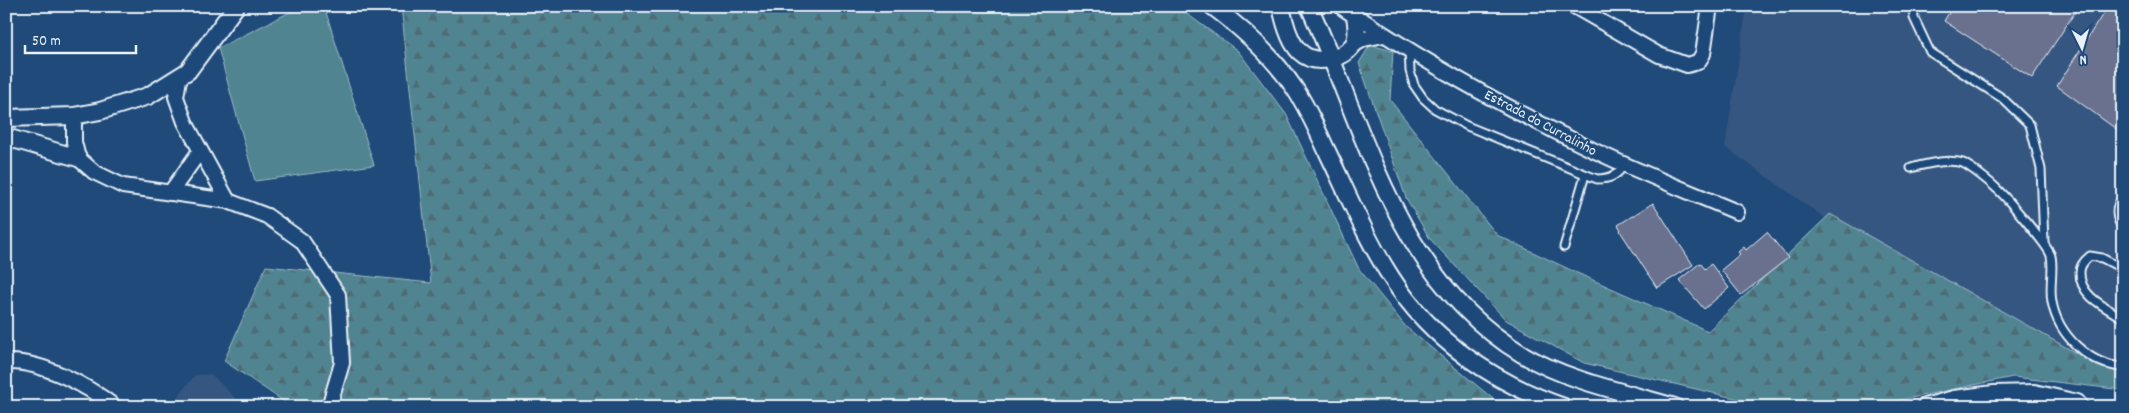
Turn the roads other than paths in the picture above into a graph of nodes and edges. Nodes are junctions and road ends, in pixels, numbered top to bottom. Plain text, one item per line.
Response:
1 (236, 6) edge
2 (1212, 6) edge
3 (1281, 6) edge
4 (1309, 6) edge
5 (1574, 6) edge
6 (1710, 6) edge
7 (1913, 6) edge
8 (1348, 11) edge
9 (1384, 35) junction
10 (1353, 45) junction
11 (1409, 49) junction
12 (1333, 60) junction
13 (179, 79) junction
14 (74, 116) junction
15 (6, 118) edge
16 (6, 137) edge
17 (200, 151) junction
18 (78, 158) junction
19 (1624, 164) junction
20 (1911, 168) dead end
21 (1585, 175) junction
22 (170, 193) junction
23 (2123, 198) edge
24 (228, 201) junction
25 (1737, 212) dead end
26 (2123, 228) edge
27 (2044, 242) junction
28 (1564, 247) dead end
29 (2123, 269) edge
30 (2123, 318) edge
31 (6, 362) edge
32 (2123, 367) edge
33 (115, 407) edge
34 (330, 407) edge
35 (1564, 407) edge
36 (1676, 407) edge
37 (1925, 407) edge
38 (2080, 407) edge

1 - 13 street
2 - 35 street
3 - 12 street
4 - 12 street
5 - 6 street
7 - 27 lane
8 - 9 street, Estrada do Curralinho
8 - 10 street
9 - 10 street
9 - 11 street, Estrada do Curralinho
10 - 12 street
11 - 19 street, Estrada do Curralinho
11 - 21 lane
12 - 36 street
13 - 14 street
13 - 17 street
14 - 15 street
14 - 18 street
16 - 18 street
17 - 22 street
17 - 24 street
18 - 22 street
19 - 21 lane
19 - 25 street, Estrada do Curralinho
20 - 27 lane
21 - 28 lane
22 - 24 street
23 - 26 lane
24 - 34 street
27 - 32 lane
29 - 30 lane
31 - 33 street
37 - 38 street

